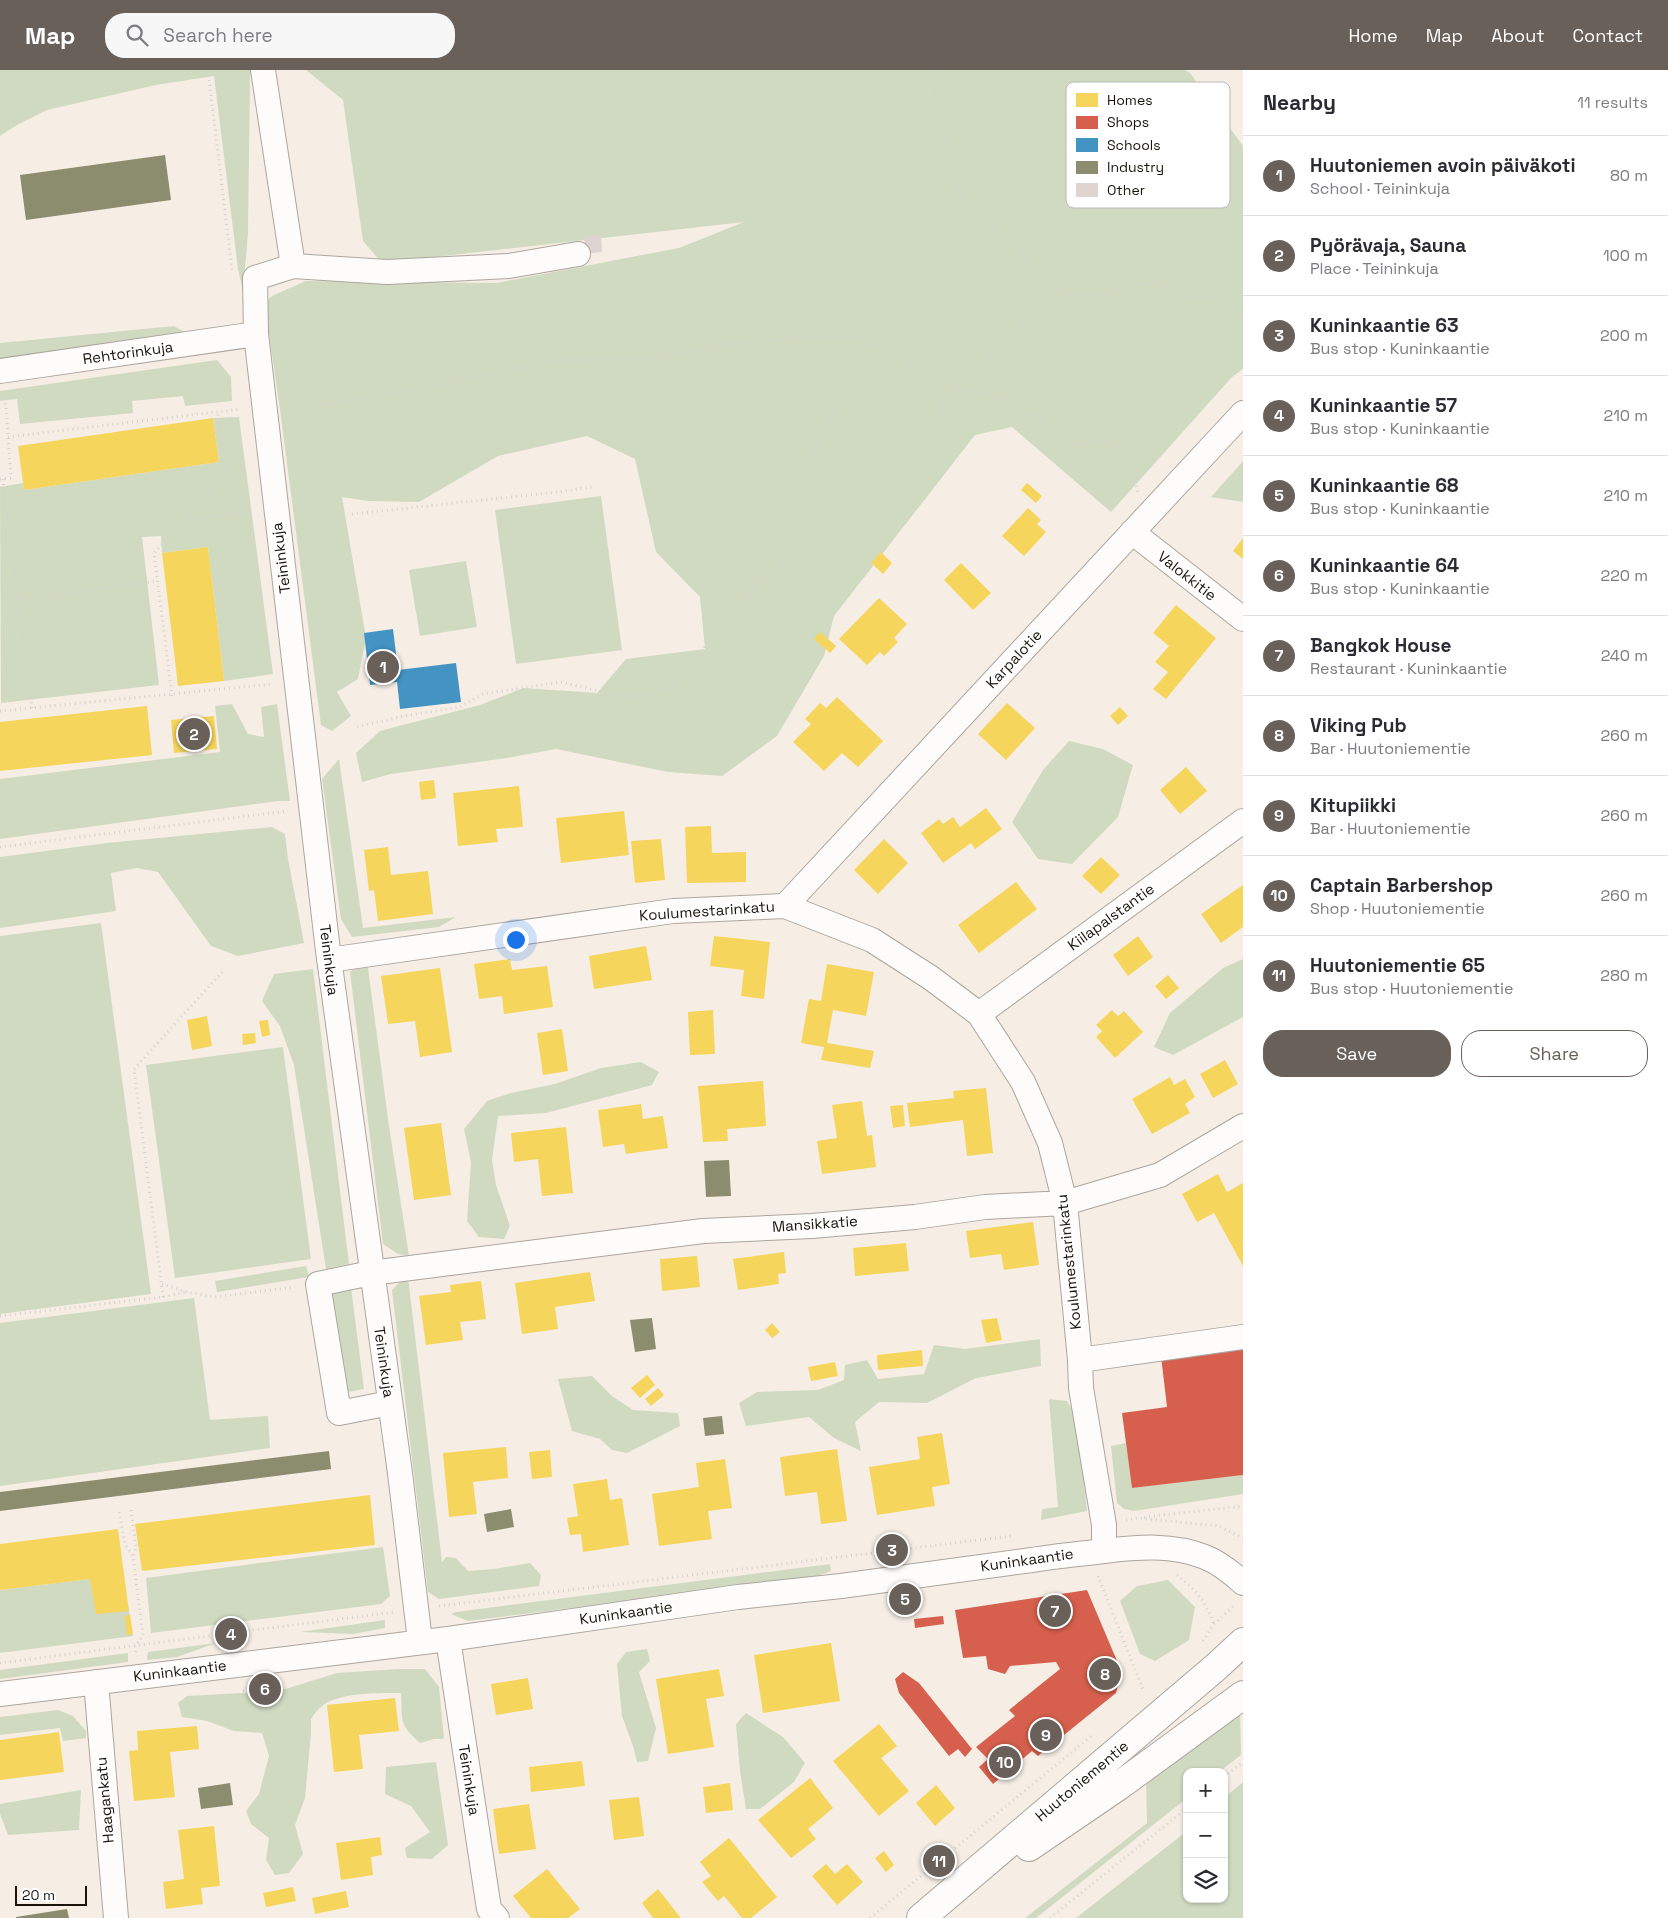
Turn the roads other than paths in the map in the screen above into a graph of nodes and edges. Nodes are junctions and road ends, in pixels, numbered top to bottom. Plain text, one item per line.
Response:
1 (263, 70) edge
2 (578, 254) dead end
3 (292, 266) junction
4 (256, 334) junction
5 (2, 371) edge
6 (1243, 413) edge
7 (1132, 532) junction
8 (1243, 619) edge
9 (1243, 821) edge
10 (785, 906) junction
11 (329, 960) junction
12 (979, 1014) junction
13 (1243, 1126) edge
14 (1065, 1203) junction
15 (371, 1273) junction
16 (1243, 1337) edge
17 (1080, 1360) junction
18 (390, 1403) junction
19 (1100, 1562) junction
20 (1239, 1593) edge
21 (448, 1639) junction
22 (420, 1641) junction
23 (1243, 1642) edge
24 (96, 1682) junction
25 (0, 1694) edge
26 (1243, 1695) edge
27 (116, 1918) edge
28 (496, 1918) edge
29 (922, 1918) edge

1 - 3 street
2 - 3 street
3 - 4 street, Teininkuja
4 - 5 street, Rehtorinkuja
4 - 11 street, Teininkuja
6 - 7 street, Karpalotie
7 - 8 street, Valokkitie
7 - 10 street, Karpalotie
9 - 12 street, Kiilapalstantie
10 - 11 street, Koulumestarinkatu
10 - 12 street, Koulumestarinkatu
11 - 15 street, Teininkuja
12 - 14 street, Koulumestarinkatu
13 - 14 street, Mansikkatie
14 - 15 street, Mansikkatie
14 - 17 street, Koulumestarinkatu
15 - 18 street, Teininkuja
15 - 18 street, Mansikkatie
16 - 17 street
17 - 19 street, Koulumestarinkatu
18 - 22 street, Teininkuja
19 - 20 street, Kuninkaantie
19 - 21 street, Kuninkaantie
21 - 22 street, Kuninkaantie
21 - 28 street, Teininkuja
22 - 24 street, Kuninkaantie
23 - 29 main road, Huutoniementie
24 - 25 street, Kuninkaantie
24 - 27 street, Haagankatu
26 - 29 main road, Huutoniementie

